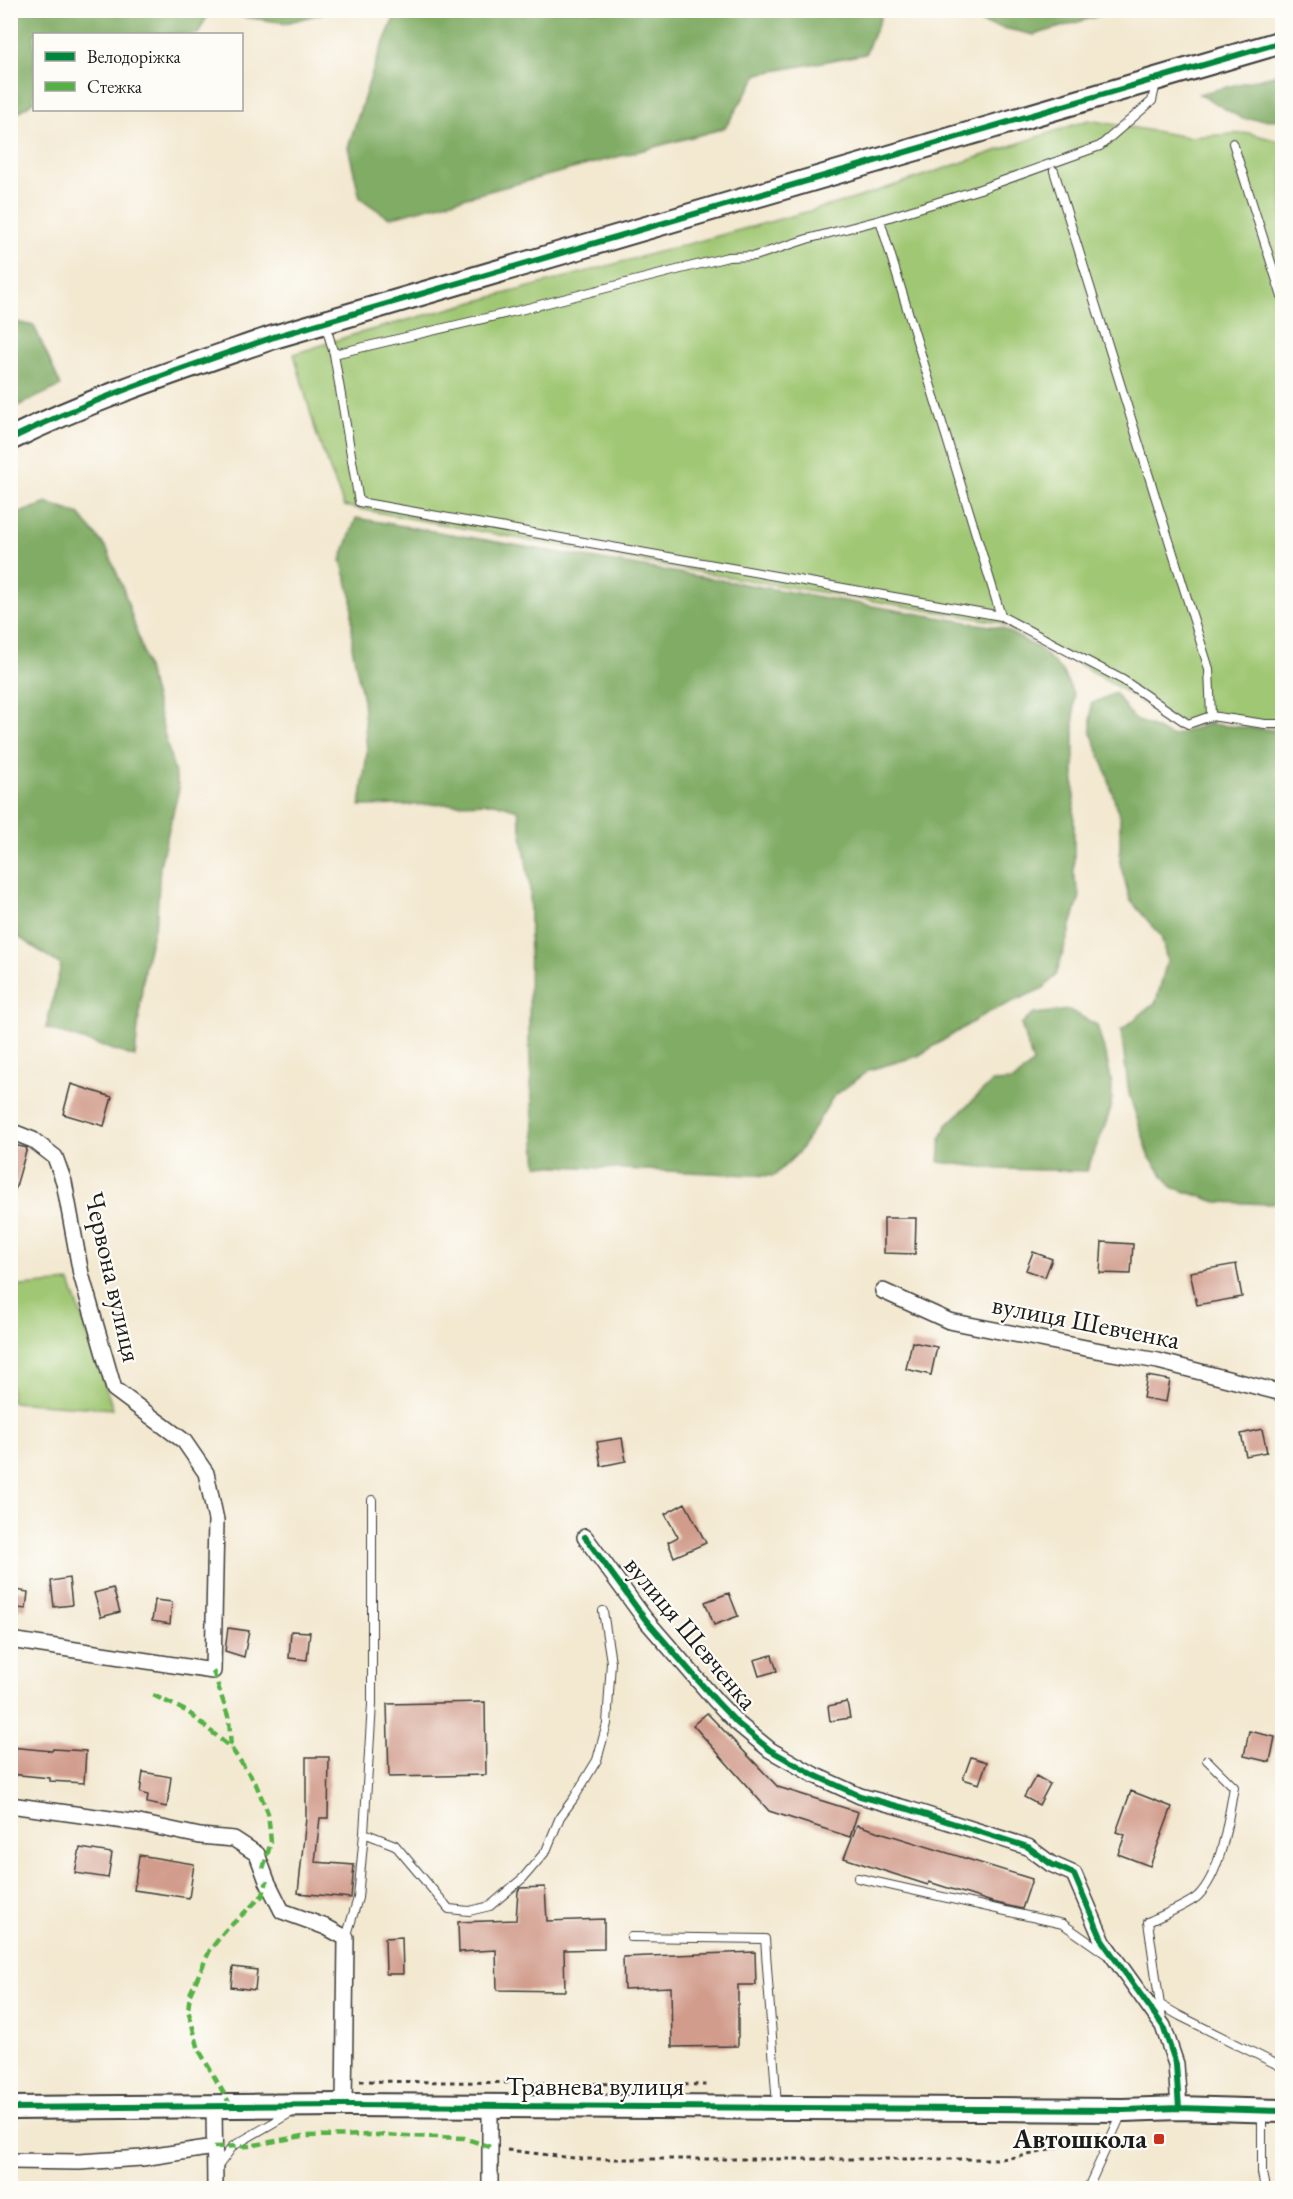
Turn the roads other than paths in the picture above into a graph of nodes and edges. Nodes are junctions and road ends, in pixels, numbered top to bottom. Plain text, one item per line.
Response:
1 (1282, 42) edge
2 (1157, 79) junction
3 (1233, 143) dead end
4 (1054, 171) dead end
5 (880, 220) junction
6 (1282, 297) edge
7 (325, 322) junction
8 (334, 354) junction
9 (10, 439) edge
10 (1001, 616) junction
11 (1211, 716) junction
12 (1282, 724) edge
13 (10, 1131) edge
14 (884, 1292) dead end
15 (1282, 1393) edge
16 (372, 1500) dead end
17 (585, 1537) dead end
18 (603, 1611) dead end
19 (10, 1640) edge
20 (1207, 1760) dead end
21 (10, 1805) edge
22 (364, 1833) junction
23 (858, 1878) dead end
24 (631, 1937) dead end
25 (346, 1938) junction
26 (1116, 1961) junction
27 (1160, 2004) junction
28 (1163, 2026) junction
29 (1282, 2067) edge
30 (303, 2105) junction
31 (344, 2105) junction
32 (214, 2106) junction
33 (490, 2106) junction
34 (10, 2108) edge
35 (777, 2108) junction
36 (1179, 2108) junction
37 (1272, 2110) edge
38 (1120, 2119) junction
39 (214, 2147) junction
40 (10, 2161) edge
41 (215, 2171) junction
42 (215, 2188) edge
43 (490, 2188) edge
44 (1088, 2188) edge
45 (1265, 2188) edge

1 - 2 street
2 - 5 lane
2 - 7 street
3 - 6 lane
4 - 11 lane
5 - 8 lane
5 - 10 lane
7 - 8 lane
7 - 9 street
8 - 10 lane
10 - 11 lane
11 - 12 lane
13 - 19 street, Червона вулиця
14 - 15 street, вулиця Шевченка
16 - 22 lane
17 - 26 street, вулиця Шевченка
18 - 22 lane
20 - 27 lane
21 - 25 street
22 - 25 lane
23 - 26 lane
24 - 35 lane
25 - 31 street
26 - 28 street
27 - 28 lane
27 - 29 lane
28 - 36 street
30 - 31 street, Травнева вулиця
30 - 32 street, Травнева вулиця
30 - 41 lane
31 - 33 street, Травнева вулиця
32 - 34 street, Травнева вулиця
32 - 39 street
33 - 35 street, Травнева вулиця
33 - 43 street
35 - 38 street, Травнева вулиця
36 - 37 street, Травнева вулиця
36 - 38 street, Травнева вулиця
37 - 45 lane
38 - 44 lane
39 - 40 street
39 - 41 street
41 - 42 street

